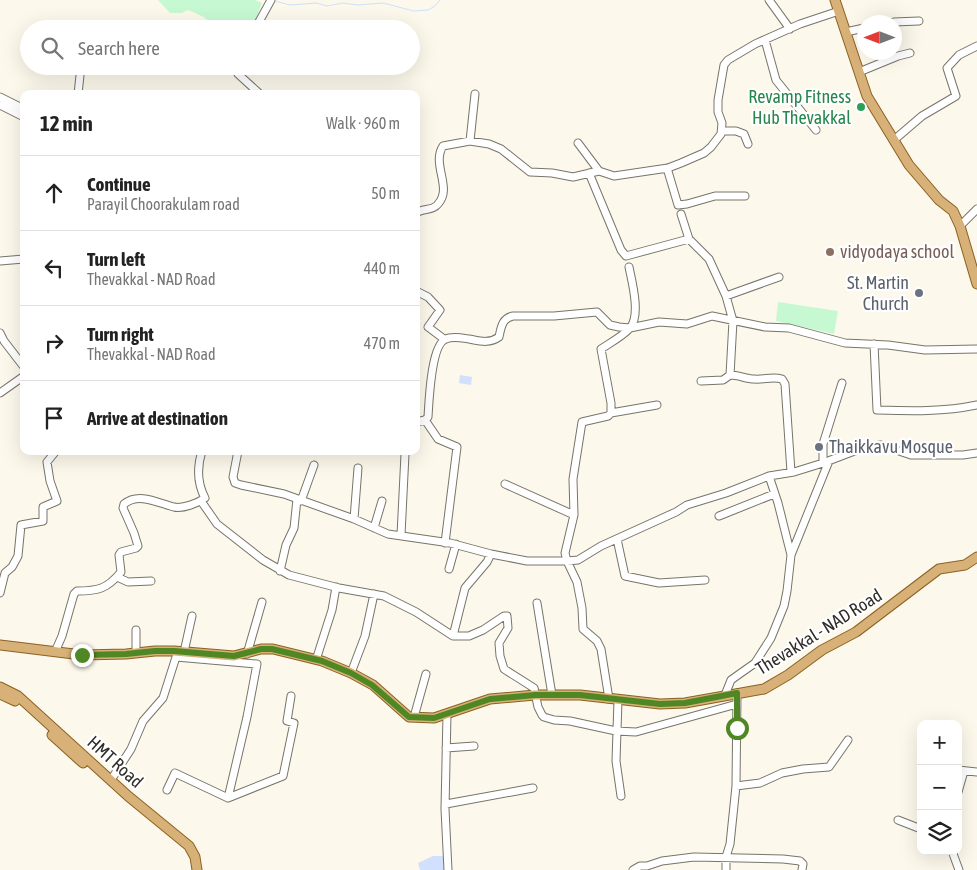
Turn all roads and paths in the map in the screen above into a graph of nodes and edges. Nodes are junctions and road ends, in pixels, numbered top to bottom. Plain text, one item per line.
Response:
1 (271, 0) edge
2 (769, 0) edge
3 (835, 0) edge
4 (839, 11) junction
5 (260, 20) edge
6 (919, 21) dead end
7 (902, 22) edge
8 (790, 29) junction
9 (857, 30) edge
10 (846, 32) junction
11 (765, 40) junction
12 (977, 46) edge
13 (910, 53) dead end
14 (859, 72) junction
15 (80, 75) edge
16 (239, 75) edge
17 (78, 90) edge
18 (256, 90) edge
19 (475, 94) dead end
20 (0, 97) edge
21 (20, 107) edge
22 (1, 108) edge
23 (20, 115) edge
24 (816, 130) dead end
25 (722, 131) junction
26 (894, 140) junction
27 (470, 141) junction
28 (578, 143) dead end
29 (748, 144) dead end
30 (667, 168) junction
31 (599, 172) junction
32 (589, 173) junction
33 (745, 196) dead end
34 (977, 209) edge
35 (420, 211) edge
36 (681, 214) dead end
37 (960, 226) junction
38 (690, 239) junction
39 (20, 259) edge
40 (0, 261) edge
41 (629, 267) dead end
42 (779, 277) dead end
43 (977, 284) edge
44 (420, 293) edge
45 (726, 296) junction
46 (733, 321) junction
47 (630, 328) junction
48 (0, 332) edge
49 (444, 339) junction
50 (874, 344) junction
51 (977, 349) edge
52 (20, 361) edge
53 (730, 375) junction
54 (20, 379) edge
55 (701, 381) dead end
56 (842, 383) dead end
57 (0, 393) edge
58 (657, 405) dead end
59 (977, 406) edge
60 (611, 413) junction
61 (425, 420) junction
62 (420, 421) edge
63 (977, 453) edge
64 (52, 455) edge
65 (201, 455) edge
66 (237, 455) edge
67 (404, 455) edge
68 (826, 462) junction
69 (314, 465) dead end
70 (358, 468) dead end
71 (791, 472) junction
72 (769, 476) junction
73 (505, 484) dead end
74 (774, 494) junction
75 (299, 500) junction
76 (201, 501) junction
77 (382, 501) dead end
78 (574, 516) junction
79 (718, 516) dead end
80 (354, 520) junction
81 (374, 528) junction
82 (401, 535) junction
83 (617, 538) junction
84 (445, 543) junction
85 (456, 544) junction
86 (491, 554) junction
87 (791, 555) junction
88 (977, 557) edge
89 (567, 561) junction
90 (449, 569) dead end
91 (280, 570) junction
92 (117, 577) junction
93 (705, 580) dead end
94 (151, 581) dead end
95 (336, 587) junction
96 (0, 593) edge
97 (374, 594) junction
98 (262, 602) dead end
99 (537, 603) dead end
100 (192, 616) dead end
101 (136, 630) dead end
102 (453, 636) junction
103 (0, 645) edge
104 (55, 652) junction
105 (184, 652) junction
106 (136, 653) junction
107 (247, 654) junction
108 (316, 660) junction
109 (351, 673) junction
110 (426, 674) dead end
111 (0, 687) edge
112 (737, 693) junction
113 (0, 694) edge
114 (535, 695) junction
115 (552, 695) junction
116 (725, 695) junction
117 (291, 696) dead end
118 (613, 699) junction
119 (737, 704) junction
120 (447, 714) junction
121 (414, 717) junction
122 (616, 731) junction
123 (848, 740) dead end
124 (474, 746) dead end
125 (446, 748) junction
126 (962, 771) edge
127 (977, 772) edge
128 (111, 780) junction
129 (736, 786) junction
130 (533, 788) dead end
131 (167, 790) dead end
132 (621, 796) dead end
133 (228, 798) junction
134 (446, 804) junction
135 (898, 820) dead end
136 (917, 827) edge
137 (189, 851) junction
138 (953, 855) edge
139 (726, 857) junction
140 (191, 870) edge
141 (196, 870) edge
142 (448, 870) edge
143 (633, 870) edge
144 (726, 870) edge
145 (802, 870) edge
146 (959, 870) edge

1 - 5 street
2 - 8 street
3 - 4 main road
4 - 8 street
4 - 10 main road
6 - 7 street
8 - 11 street
9 - 10 street
10 - 14 main road
11 - 24 street
11 - 25 street
12 - 26 street
13 - 14 street
14 - 26 main road
15 - 17 street
16 - 18 street
19 - 27 street
20 - 21 street
22 - 23 street
25 - 29 street
25 - 30 street
26 - 37 main road
27 - 32 street
27 - 35 street
28 - 31 street
30 - 31 street
30 - 33 street
31 - 32 street
32 - 38 street
34 - 37 street
36 - 38 street
37 - 43 main road
38 - 45 street
39 - 40 street
41 - 47 street
42 - 45 street
44 - 49 street
45 - 46 street
46 - 47 street
46 - 50 street
46 - 53 street
47 - 49 street
47 - 60 street
48 - 52 street
49 - 61 street
50 - 51 street
50 - 59 street
53 - 55 street
53 - 71 street
54 - 57 street
56 - 68 street
58 - 60 street
60 - 78 street
61 - 62 street
61 - 84 street
63 - 68 street
64 - 96 street
65 - 76 street
66 - 75 street
67 - 82 street
68 - 71 street
68 - 87 street
69 - 75 street
70 - 80 street
71 - 72 street
72 - 74 street
72 - 83 street
73 - 78 street
74 - 79 street
74 - 87 street
75 - 80 street
75 - 91 street
76 - 91 street
76 - 92 street
77 - 81 street
78 - 89 street
80 - 81 street
81 - 82 street
82 - 84 street
83 - 89 street
83 - 93 street
84 - 85 street
85 - 86 street
85 - 90 street
86 - 89 street
86 - 102 street
87 - 116 street
88 - 112 main road, Thevakkal - NAD Road
89 - 118 street
91 - 95 street
92 - 94 street
92 - 104 street
95 - 97 street
95 - 108 street
97 - 102 street
97 - 109 street
98 - 107 street
99 - 115 street
100 - 105 street
101 - 106 street
102 - 114 street
103 - 104 main road
104 - 106 main road
105 - 106 main road
105 - 107 main road
107 - 108 main road
108 - 109 main road
109 - 121 main road
110 - 121 street
111 - 128 main road, HMT Road
112 - 116 main road, Thevakkal - NAD Road
112 - 119 street
113 - 137 main road, HMT Road
114 - 115 main road, Thevakkal - NAD Road
114 - 120 main road, Thevakkal - NAD Road
114 - 122 street
115 - 118 main road, Thevakkal - NAD Road
116 - 118 main road, Thevakkal - NAD Road
117 - 133 street
118 - 122 street
119 - 122 street
119 - 129 street
120 - 121 main road, Thevakkal - NAD Road
120 - 125 street
122 - 132 street
123 - 129 street
124 - 125 street
125 - 134 street
126 - 127 street
128 - 133 street
128 - 137 main road, HMT Road
129 - 139 street
130 - 134 street
131 - 133 street
134 - 142 street
135 - 136 street
137 - 140 main road
137 - 141 main road
138 - 146 street
139 - 143 street
139 - 144 street
139 - 145 street

